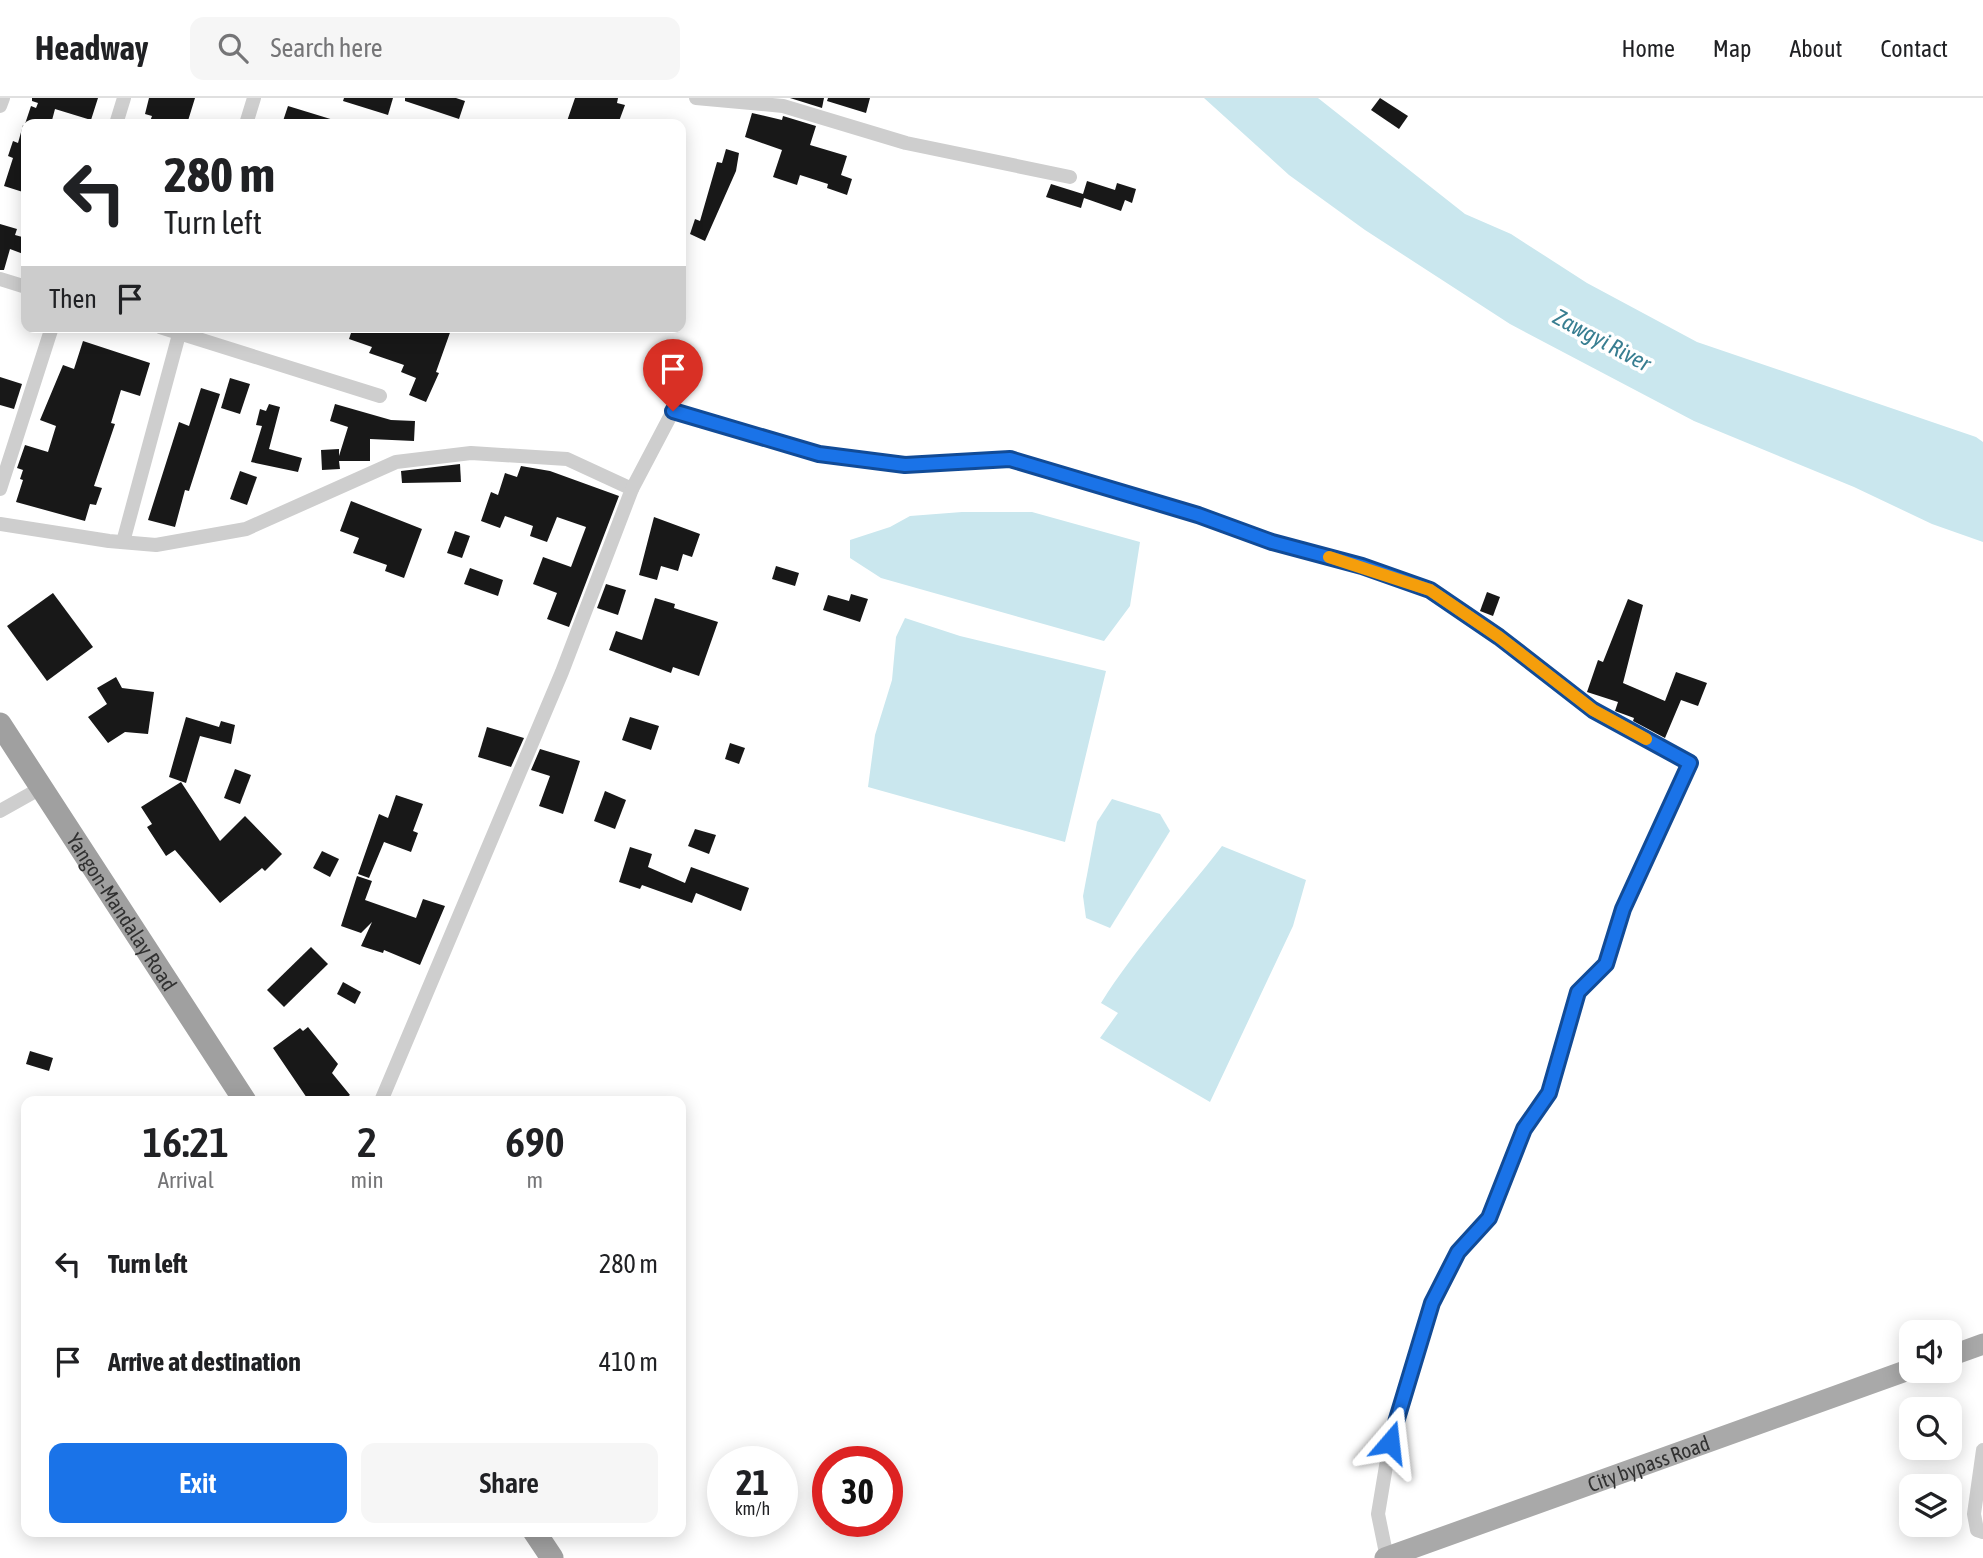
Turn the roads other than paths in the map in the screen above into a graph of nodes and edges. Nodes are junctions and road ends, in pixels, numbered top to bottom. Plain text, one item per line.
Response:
1 (2, 98) edge
2 (124, 98) edge
3 (254, 98) edge
4 (696, 98) edge
5 (0, 106) edge
6 (118, 119) edge
7 (248, 119) edge
8 (1070, 177) dead end
9 (0, 279) edge
10 (21, 285) edge
11 (50, 333) edge
12 (179, 333) edge
13 (189, 333) edge
14 (380, 396) dead end
15 (0, 489) edge
16 (632, 489) junction
17 (0, 524) edge
18 (123, 542) junction
19 (0, 724) edge
20 (41, 788) junction
21 (0, 811) edge
22 (242, 1096) edge
23 (383, 1096) edge
24 (1983, 1344) edge
25 (1962, 1352) edge
26 (1899, 1373) edge
27 (1983, 1450) edge
28 (1983, 1532) edge
29 (538, 1537) edge
30 (552, 1558) edge
31 (1386, 1558) edge

1 - 5 street
2 - 6 street
3 - 7 street
4 - 8 street
9 - 10 street
11 - 15 street
12 - 18 street
13 - 14 street
16 - 18 street
16 - 23 street
16 - 31 street
17 - 18 street
19 - 20 highway, Yangon-Mandalay Road
20 - 21 street
20 - 22 highway, Yangon-Mandalay Road
24 - 25 main road
26 - 31 main road, City bypass Road
27 - 28 street
29 - 30 highway

